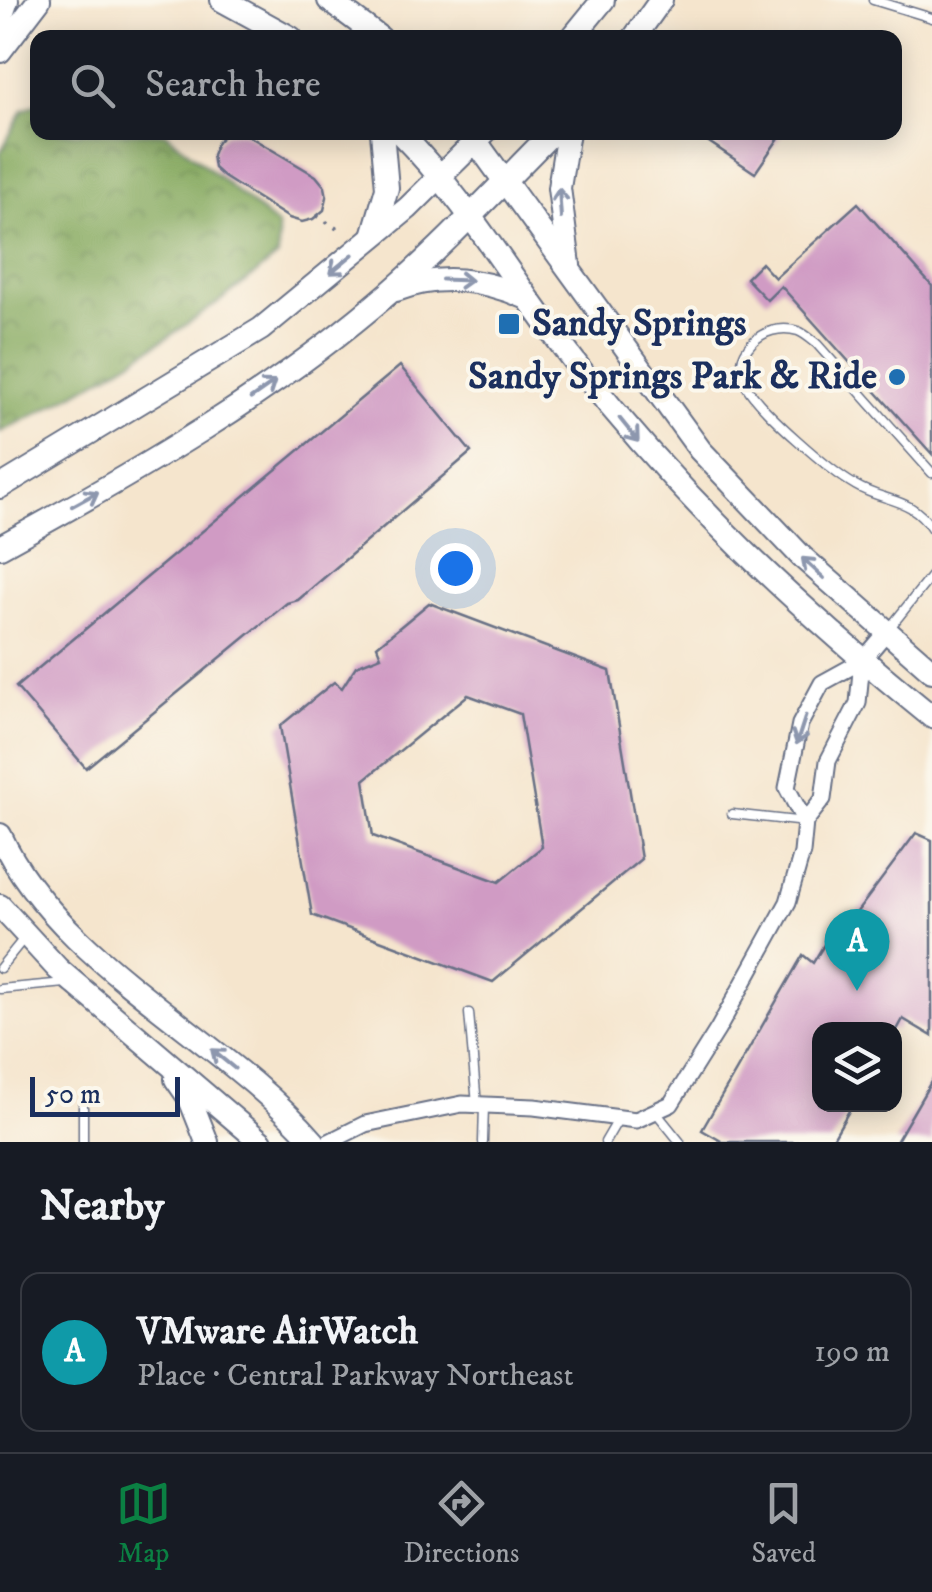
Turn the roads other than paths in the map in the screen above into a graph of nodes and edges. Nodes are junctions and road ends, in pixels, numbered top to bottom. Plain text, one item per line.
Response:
1 (7, 0) edge
2 (39, 0) edge
3 (222, 0) edge
4 (329, 0) edge
5 (602, 0) edge
6 (661, 0) edge
7 (873, 0) edge
8 (932, 18) edge
9 (0, 21) edge
10 (276, 30) edge
11 (369, 30) edge
12 (578, 30) edge
13 (640, 30) edge
14 (0, 52) edge
15 (383, 140) edge
16 (406, 140) edge
17 (473, 140) edge
18 (480, 140) edge
19 (545, 140) edge
20 (567, 140) edge
21 (441, 177) junction
22 (505, 178) junction
23 (469, 214) junction
24 (372, 238) junction
25 (570, 273) junction
26 (388, 294) junction
27 (526, 297) junction
28 (932, 473) edge
29 (0, 487) edge
30 (932, 529) edge
31 (0, 546) edge
32 (932, 575) edge
33 (885, 634) junction
34 (862, 661) junction
35 (932, 672) edge
36 (932, 717) edge
37 (732, 814) dead end
38 (805, 822) junction
39 (0, 835) edge
40 (0, 906) edge
41 (25, 937) junction
42 (0, 968) edge
43 (73, 982) junction
44 (0, 988) edge
45 (469, 1012) dead end
46 (156, 1052) junction
47 (481, 1105) junction
48 (84, 1106) dead end
49 (656, 1111) junction
50 (619, 1118) junction
51 (671, 1135) junction
52 (83, 1142) edge
53 (206, 1142) edge
54 (261, 1142) edge
55 (314, 1142) edge
56 (329, 1142) edge
57 (483, 1142) edge
58 (606, 1142) edge
59 (661, 1142) edge
60 (680, 1142) edge

1 - 9 main road
2 - 14 main road
3 - 10 main road
4 - 11 main road
5 - 12 main road
6 - 13 main road
7 - 8 lane
15 - 24 main road
16 - 21 main road
17 - 21 main road
18 - 22 main road
19 - 22 main road
25 -> 20 main road
21 - 23 main road
21 - 24 main road
22 - 23 main road
22 - 25 main road
23 - 26 main road
23 - 27 main road
24 -> 29 main road
33 -> 25 main road
26 -> 27 main road
31 -> 26 main road
27 -> 34 main road
28 - 30 lane
32 - 33 lane
33 - 34 street
33 - 35 main road
34 - 36 main road
34 - 38 street
34 -> 38 street
37 - 38 lane
38 - 49 street
55 -> 39 main road
40 - 41 main road
41 - 42 lane
41 - 43 main road
43 - 44 lane
43 - 46 main road
45 - 47 lane
46 - 53 main road
46 - 54 main road
47 - 50 street
47 - 56 street
47 - 57 lane
48 - 52 lane
49 - 50 street
49 - 51 lane
50 - 58 lane
51 - 59 lane
51 - 60 lane

